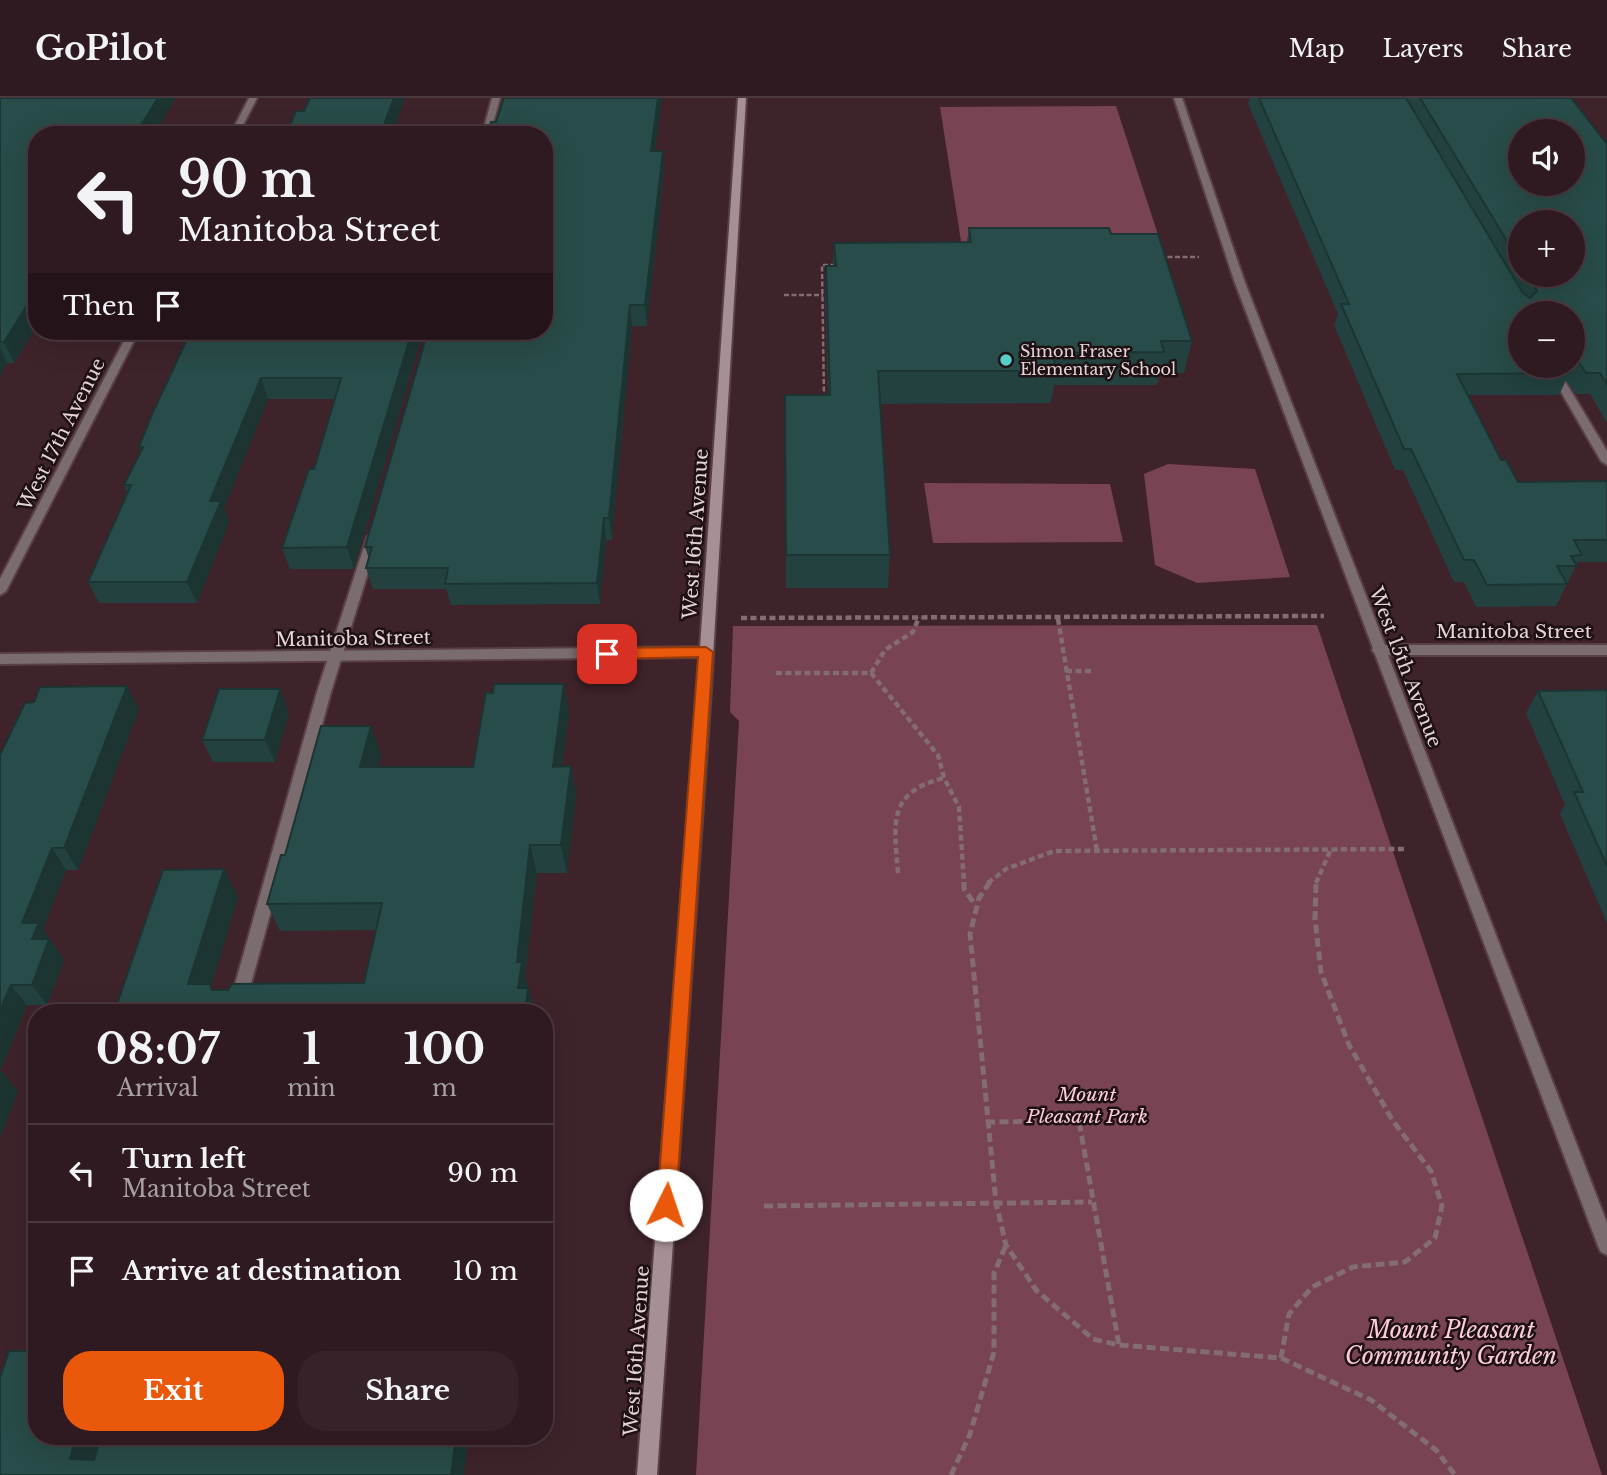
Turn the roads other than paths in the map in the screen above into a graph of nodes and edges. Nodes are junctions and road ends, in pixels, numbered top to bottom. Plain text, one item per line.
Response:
1 (253, 98) edge
2 (496, 98) edge
3 (742, 98) edge
4 (1178, 98) edge
5 (239, 126) edge
6 (488, 126) edge
7 (129, 340) edge
8 (1558, 378) edge
9 (1607, 461) edge
10 (376, 525) edge
11 (0, 591) edge
12 (1378, 650) junction
13 (1607, 650) edge
14 (706, 652) junction
15 (337, 657) junction
16 (0, 659) edge
17 (238, 1004) edge
18 (1607, 1246) edge
19 (647, 1475) edge

1 - 5 street
2 - 6 street
3 - 14 street, West 16th Avenue
4 - 12 street, West 15th Avenue
7 - 11 street, West 17th Avenue
8 - 9 street
10 - 15 street
12 - 13 street, Manitoba Street
12 - 18 street, West 15th Avenue
14 - 15 street, Manitoba Street
14 - 19 street, West 16th Avenue
15 - 16 street, Manitoba Street
15 - 17 street

